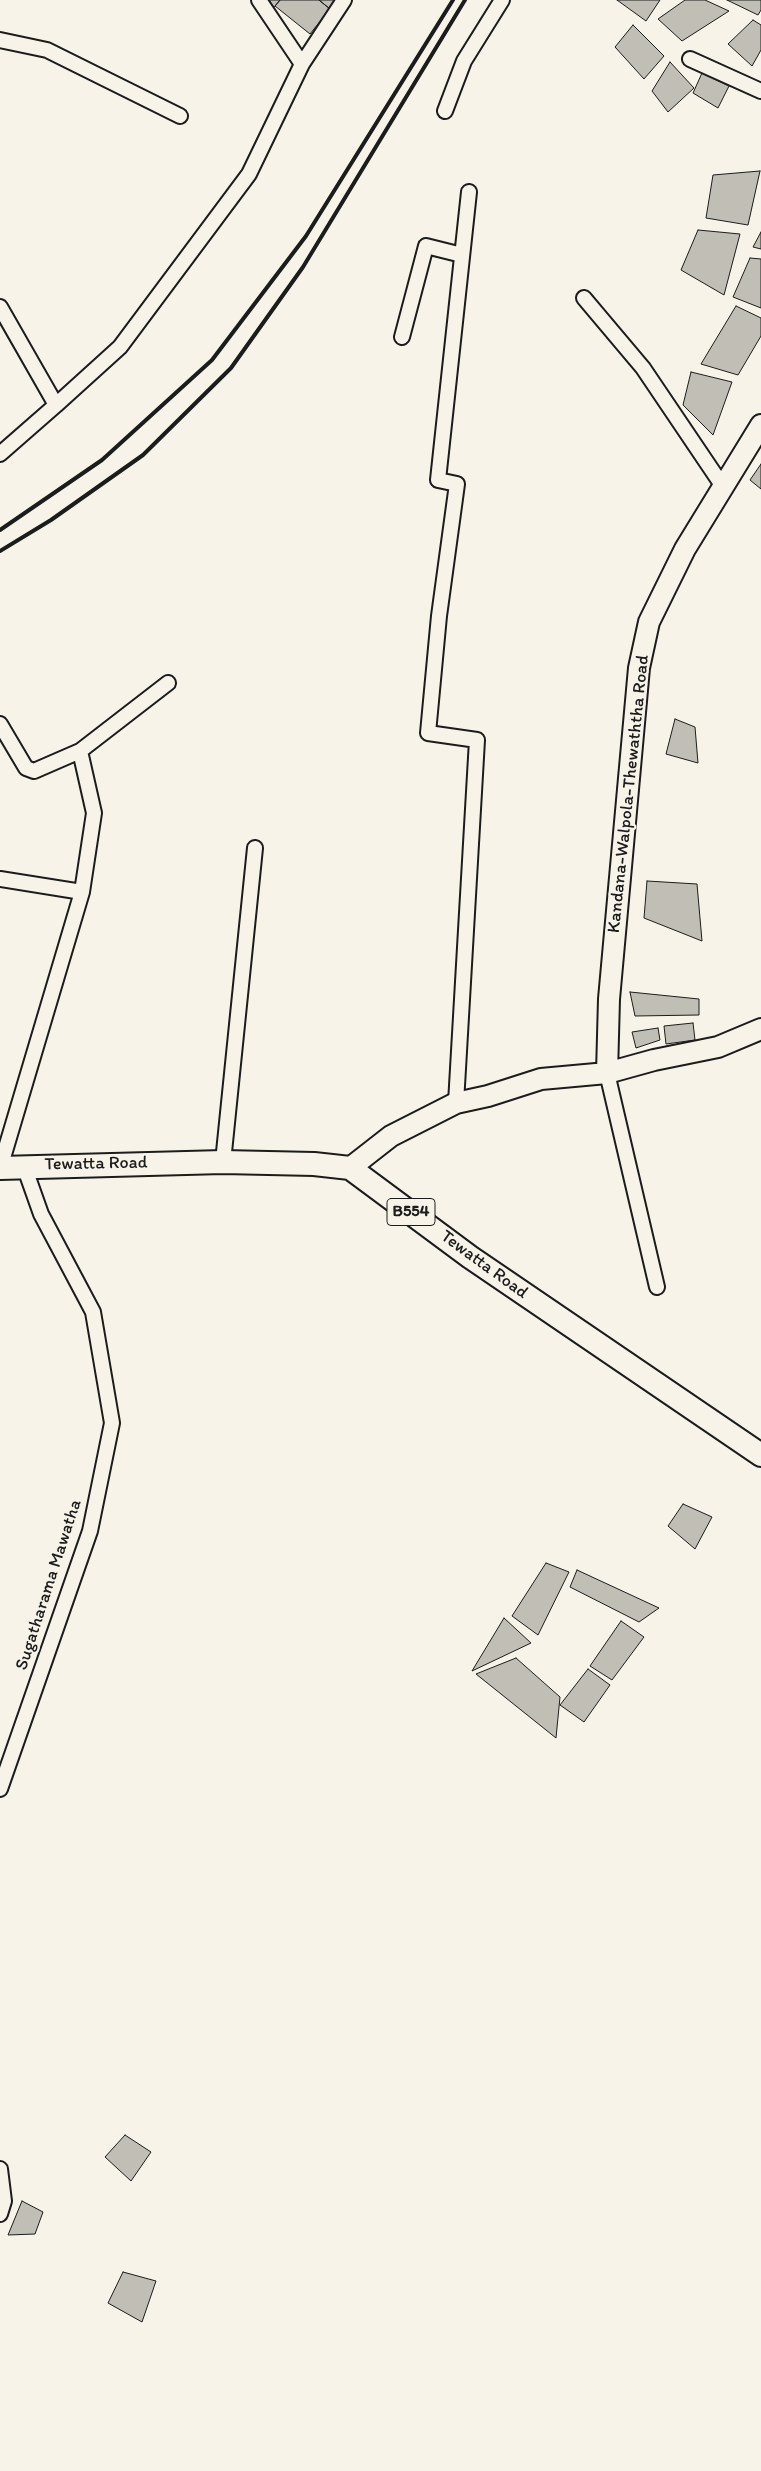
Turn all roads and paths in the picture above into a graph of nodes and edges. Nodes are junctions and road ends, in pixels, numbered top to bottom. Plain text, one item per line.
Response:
1 (259, 0) edge
2 (344, 0) edge
3 (502, 0) edge
4 (0, 40) edge
5 (690, 60) dead end
6 (302, 64) junction
7 (761, 91) edge
8 (445, 111) dead end
9 (180, 116) dead end
10 (469, 192) dead end
11 (462, 255) junction
12 (584, 298) dead end
13 (0, 306) edge
14 (402, 337) dead end
15 (56, 405) junction
16 (761, 425) edge
17 (0, 454) edge
18 (724, 488) junction
19 (168, 683) dead end
20 (0, 724) edge
21 (80, 752) junction
22 (255, 848) dead end
23 (0, 878) edge
24 (82, 892) junction
25 (761, 1029) edge
26 (607, 1073) junction
27 (456, 1103) junction
28 (224, 1162) junction
29 (24, 1166) junction
30 (0, 1168) edge
31 (350, 1168) junction
32 (657, 1287) dead end
33 (761, 1455) edge
34 (0, 1789) edge
35 (0, 2169) edge
36 (0, 2214) edge

1 - 6 street
2 - 6 street
3 - 8 street
4 - 9 street
5 - 7 street
6 - 15 street
10 - 11 street
11 - 14 street
11 - 27 street
12 - 18 street
13 - 15 street
15 - 17 street
16 - 18 street, Kandana-Walpola-Thewaththa Road
18 - 26 street, Kandana-Walpola-Thewaththa Road
19 - 21 street
20 - 21 street
21 - 24 street
22 - 28 street
23 - 24 street
24 - 30 street
25 - 26 street
26 - 27 street
26 - 32 street
27 - 31 street
28 - 29 main road, Tewatta Road / B554
28 - 31 main road, Tewatta Road / B554
29 - 30 main road, Tewatta Road / B554
29 - 34 street, Sugatharama Mawatha
31 - 33 main road, Tewatta Road / B554
35 - 36 street

